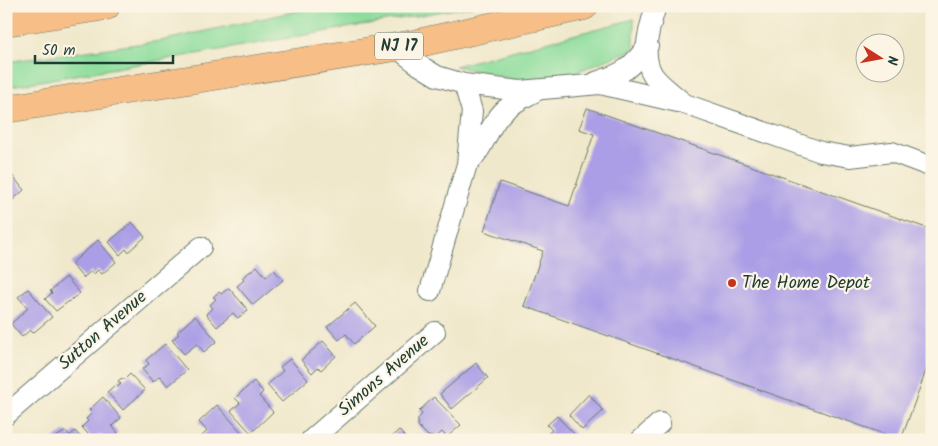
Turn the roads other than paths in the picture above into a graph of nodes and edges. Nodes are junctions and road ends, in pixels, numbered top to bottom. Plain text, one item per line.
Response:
1 (106, 6) edge
2 (584, 6) edge
3 (656, 6) edge
4 (6, 22) edge
5 (648, 46) junction
6 (396, 47) junction
7 (464, 84) junction
8 (590, 85) junction
9 (122, 90) junction
10 (538, 90) junction
11 (682, 103) junction
12 (6, 109) edge
13 (6, 118) edge
14 (467, 164) junction
15 (932, 167) edge
16 (201, 247) dead end
17 (430, 292) dead end
18 (435, 332) dead end
19 (6, 415) edge
20 (660, 423) dead end
21 (311, 440) edge
22 (641, 440) edge

1 - 4 highway
2 - 6 highway, NJ 17
3 - 5 street
5 - 8 street
5 - 11 street
6 - 7 street
6 - 9 highway, NJ 17
7 - 10 street
7 - 14 street
8 - 10 street
8 - 11 street
9 - 12 highway, NJ 17
9 - 13 highway
10 - 14 street
11 - 15 street
14 - 17 street
16 - 19 street, Sutton Avenue
18 - 21 street, Simons Avenue
20 - 22 street

